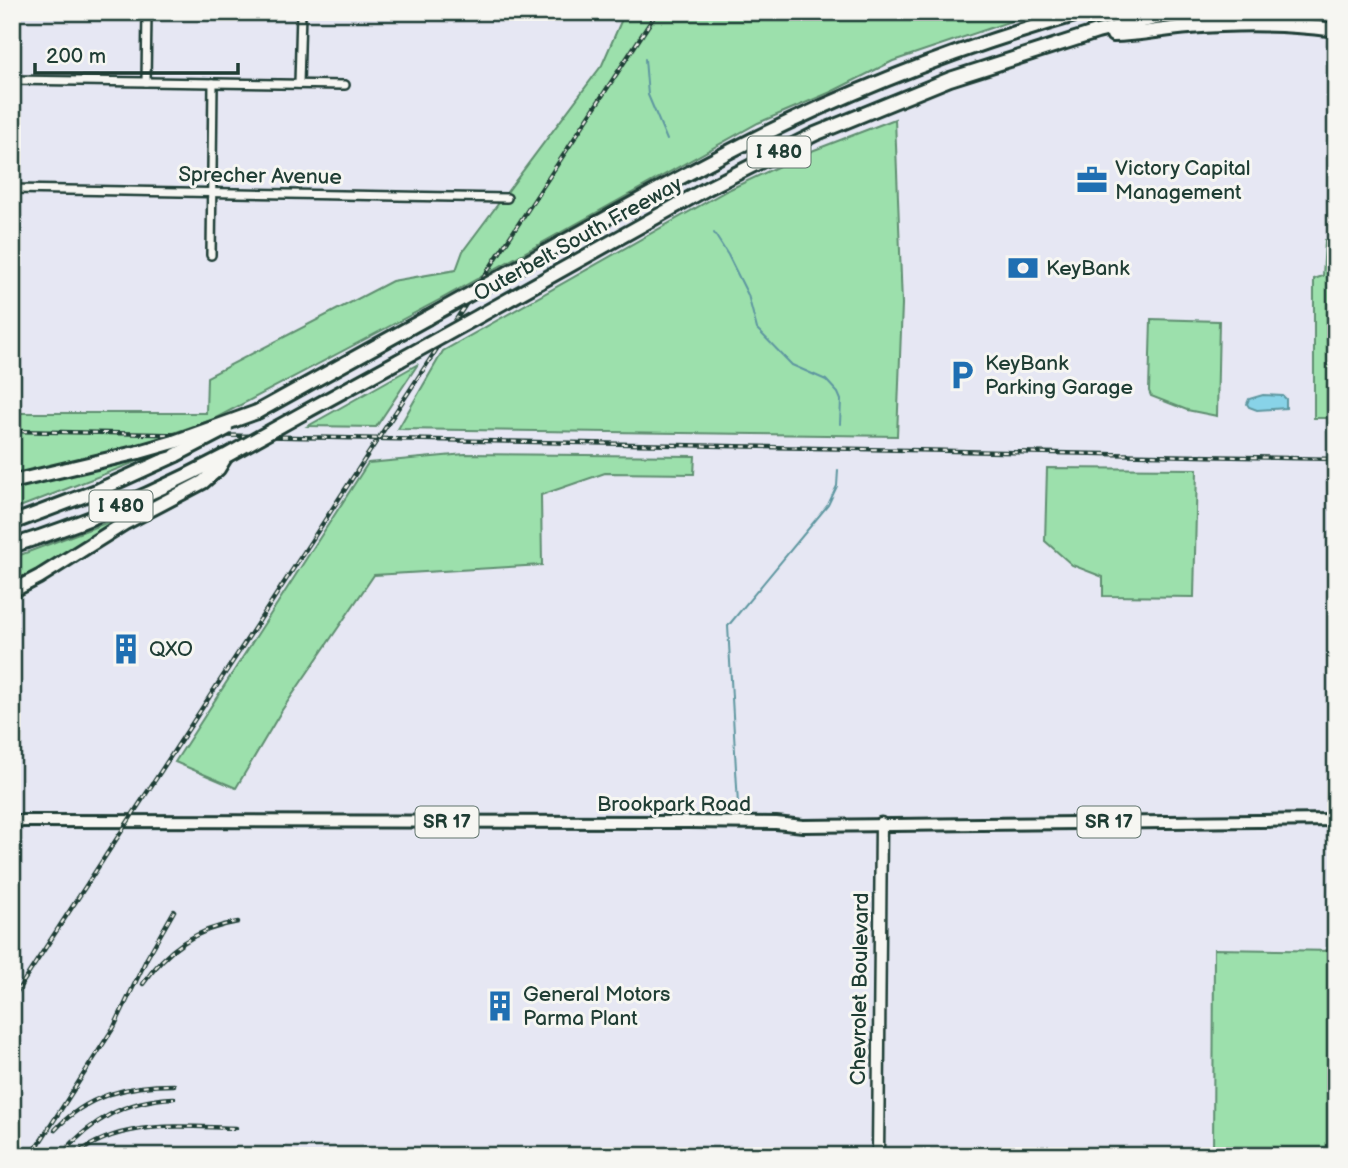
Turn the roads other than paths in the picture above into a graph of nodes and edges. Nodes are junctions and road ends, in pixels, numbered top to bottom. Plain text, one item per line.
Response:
1 (147, 12) edge
2 (301, 12) edge
3 (1072, 12) edge
4 (1085, 12) edge
5 (1181, 12) edge
6 (1056, 20) junction
7 (1336, 30) edge
8 (1097, 32) junction
9 (12, 80) edge
10 (146, 82) junction
11 (213, 83) junction
12 (299, 84) junction
13 (345, 85) dead end
14 (12, 189) edge
15 (213, 192) junction
16 (507, 198) dead end
17 (211, 255) dead end
18 (259, 411) junction
19 (226, 456) junction
20 (12, 482) edge
21 (12, 523) edge
22 (12, 546) edge
23 (12, 591) edge
24 (1336, 820) edge
25 (12, 821) edge
26 (881, 824) junction
27 (878, 1156) edge

1 - 10 street
2 - 12 street
3 - 6 highway
4 - 6 highway, Outerbelt South Freeway / I 480
5 - 8 highway, Outerbelt South Freeway / I 480
6 - 18 highway, Outerbelt South Freeway / I 480, bridge
7 - 8 highway
8 - 19 highway, Outerbelt South Freeway / I 480, bridge
9 - 10 street
10 - 11 street
11 - 12 street
11 - 15 street
12 - 13 street
14 - 15 street, Sprecher Avenue
15 - 16 street, Sprecher Avenue
15 - 17 street
18 - 20 highway, bridge
18 - 21 highway, Outerbelt South Freeway / I 480, bridge
19 - 22 highway, Outerbelt South Freeway / I 480
19 - 23 highway
24 - 26 main road, Brookpark Road / SR 17
25 - 26 main road, Brookpark Road / SR 17
26 - 27 main road, Chevrolet Boulevard

